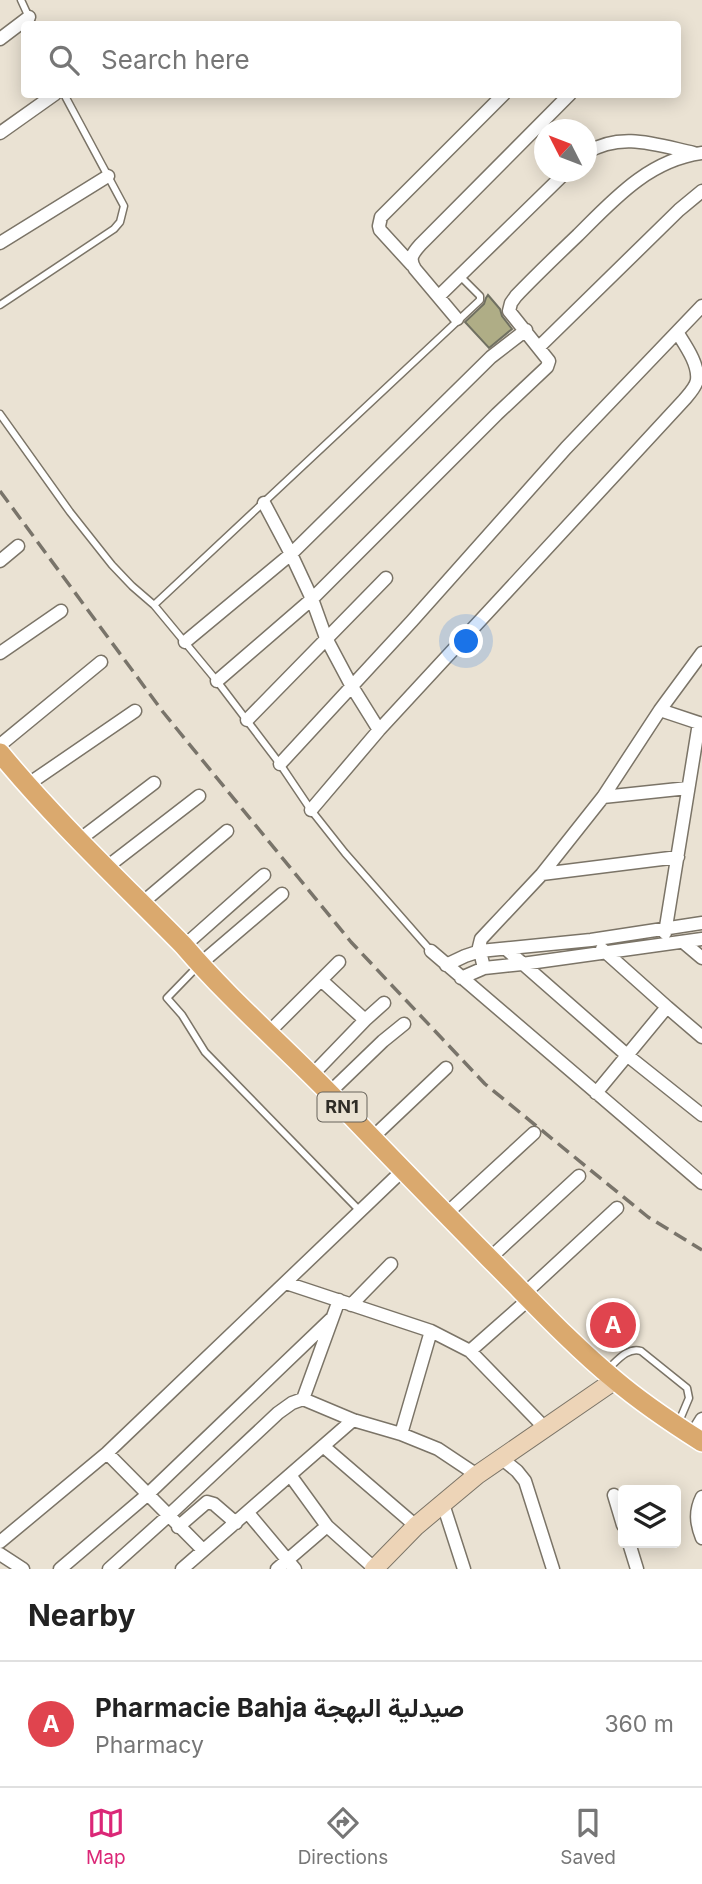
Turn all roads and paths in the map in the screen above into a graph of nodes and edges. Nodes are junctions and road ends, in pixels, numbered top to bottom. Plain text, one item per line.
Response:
1 (21, 0) edge
2 (30, 21) edge
3 (21, 26) edge
4 (0, 39) edge
5 (49, 98) edge
6 (66, 98) edge
7 (500, 98) edge
8 (566, 98) edge
9 (0, 133) edge
10 (597, 147) edge
11 (700, 153) edge
12 (108, 176) junction
13 (556, 182) edge
14 (702, 191) edge
15 (0, 243) edge
16 (412, 265) junction
17 (460, 276) junction
18 (439, 296) junction
19 (0, 305) edge
20 (702, 306) edge
21 (457, 318) junction
22 (526, 330) junction
23 (677, 332) junction
24 (539, 347) junction
25 (0, 414) edge
26 (264, 503) junction
27 (18, 546) dead end
28 (291, 554) junction
29 (0, 561) edge
30 (386, 578) dead end
31 (312, 599) junction
32 (154, 604) junction
33 (61, 611) dead end
34 (326, 638) junction
35 (186, 642) junction
36 (0, 653) edge
37 (702, 653) edge
38 (101, 662) dead end
39 (217, 681) junction
40 (351, 685) junction
41 (660, 710) junction
42 (135, 711) dead end
43 (247, 720) junction
44 (701, 724) edge
45 (379, 730) junction
46 (0, 745) edge
47 (0, 753) edge
48 (280, 764) junction
49 (154, 783) dead end
50 (27, 785) junction
51 (688, 788) junction
52 (199, 796) dead end
53 (603, 797) junction
54 (311, 810) junction
55 (227, 831) dead end
56 (79, 840) junction
57 (678, 857) junction
58 (107, 867) junction
59 (542, 874) junction
60 (264, 875) dead end
61 (282, 894) dead end
62 (142, 903) junction
63 (702, 923) edge
64 (665, 928) junction
65 (702, 939) edge
66 (591, 940) junction
67 (683, 943) junction
68 (663, 944) junction
69 (184, 946) junction
70 (506, 949) junction
71 (431, 951) joint
72 (480, 951) junction
73 (605, 953) junction
74 (702, 958) edge
75 (339, 962) dead end
76 (200, 964) junction
77 (522, 964) junction
78 (446, 965) junction
79 (484, 968) junction
80 (461, 978) junction
81 (321, 980) junction
82 (384, 1003) dead end
83 (667, 1007) junction
84 (365, 1020) junction
85 (404, 1024) dead end
86 (268, 1033) junction
87 (702, 1037) edge
88 (628, 1056) junction
89 (446, 1068) dead end
90 (312, 1075) junction
91 (329, 1093) junction
92 (596, 1093) junction
93 (702, 1115) edge
94 (534, 1133) dead end
95 (372, 1138) junction
96 (402, 1171) junction
97 (579, 1176) dead end
98 (702, 1183) edge
99 (617, 1208) dead end
100 (360, 1212) junction
101 (446, 1214) junction
102 (490, 1258) junction
103 (391, 1264) dead end
104 (286, 1283) junction
105 (527, 1297) junction
106 (345, 1303) junction
107 (332, 1318) junction
108 (431, 1331) junction
109 (470, 1351) junction
110 (610, 1376) junction
111 (303, 1399) junction
112 (353, 1420) junction
113 (545, 1428) junction
114 (693, 1430) edge
115 (401, 1434) junction
116 (323, 1446) junction
117 (107, 1453) junction
118 (501, 1458) junction
119 (290, 1475) junction
120 (477, 1475) junction
121 (147, 1494) junction
122 (614, 1494) dead end
123 (702, 1497) edge
124 (443, 1504) junction
125 (618, 1508) edge
126 (248, 1513) junction
127 (168, 1516) junction
128 (236, 1523) junction
129 (327, 1526) junction
130 (415, 1526) junction
131 (178, 1527) junction
132 (702, 1538) edge
133 (0, 1542) edge
134 (631, 1548) edge
135 (202, 1550) junction
136 (0, 1554) edge
137 (287, 1566) edge
138 (23, 1569) edge
139 (60, 1569) edge
140 (109, 1569) edge
141 (182, 1569) edge
142 (374, 1569) edge
143 (464, 1569) edge
144 (553, 1569) edge
145 (637, 1569) edge

1 - 2 lane
3 - 4 street
5 - 9 street
6 - 12 lane
7 - 16 street
8 - 16 street
10 - 11 street
11 - 22 street
12 - 15 street
12 - 19 lane
13 - 17 street
14 - 24 street
16 - 18 street
17 - 18 street
17 - 21 lane
18 - 21 street
20 - 23 street
21 - 26 lane
22 - 24 street
22 - 28 street
23 - 40 street
23 - 45 street
24 - 31 street
25 - 32 lane
26 - 28 street
26 - 32 lane
27 - 29 street
28 - 31 street
28 - 35 street
30 - 34 street
31 - 34 street
31 - 39 street
32 - 35 lane
33 - 36 street
34 - 40 street
34 - 43 street
35 - 39 lane
37 - 41 street
38 - 46 street
39 - 43 lane
40 - 45 street
40 - 48 street
41 - 44 street
41 - 53 street
42 - 50 street
43 - 48 lane
44 - 51 street
45 - 54 street
47 - 50 main road, RN1
48 - 54 lane
49 - 56 street
50 - 56 main road, RN1
51 - 53 street
51 - 57 street
52 - 58 street
53 - 59 street
54 - 71 lane
55 - 62 street
56 - 58 main road, RN1
57 - 59 street
57 - 64 street
58 - 62 main road, RN1
59 - 72 street
60 - 69 street
61 - 76 street
62 - 69 main road, RN1
63 - 64 street
64 - 66 street
64 - 68 street
65 - 67 street
66 - 70 street
66 - 73 street
67 - 68 street
67 - 74 street
68 - 73 street
69 - 76 main road, RN1
70 - 72 street
70 - 77 street
71 - 78 street
72 - 78 street
72 - 79 street
73 - 77 street
73 - 83 street
75 - 81 street
76 - 86 main road, RN1
76 - 100 lane
77 - 79 street
77 - 88 street
78 - 80 street
79 - 80 street
80 - 92 street
81 - 84 street
81 - 86 street
82 - 84 street
83 - 87 street
83 - 88 street
84 - 90 street
85 - 91 street
86 - 90 main road, RN1
88 - 92 street
88 - 93 street
89 - 95 street
90 - 91 main road, RN1
91 - 95 main road, RN1
92 - 98 street
94 - 101 street
95 - 96 main road, RN1
96 - 100 street
96 - 101 main road, RN1
97 - 102 street
99 - 105 street
100 - 104 street
101 - 102 main road, RN1
102 - 105 main road, RN1
103 - 106 street
104 - 106 street
104 - 117 street
105 - 109 street
105 - 110 main road, RN1
106 - 107 street
106 - 108 street
107 - 111 street
107 - 121 street
108 - 109 street
108 - 115 street
109 - 113 street
110 - 113 street
110 - 114 main road, RN1
110 - 114 lane
111 - 112 street
111 - 127 street
112 - 115 street
112 - 116 street
113 - 118 street
115 - 120 street
116 - 119 street
116 - 130 street
117 - 121 street
117 - 133 street
118 - 120 street
118 - 144 street
119 - 126 street
119 - 129 street
120 - 124 street
121 - 127 street
121 - 139 street
122 - 125 street
123 - 132 street
124 - 130 street
124 - 143 street
126 - 128 street
126 - 137 street
127 - 131 street
127 - 140 street
128 - 131 street
128 - 135 street
129 - 137 street
129 - 142 street
130 - 142 street
131 - 135 street
134 - 145 street
135 - 141 street
136 - 138 street

